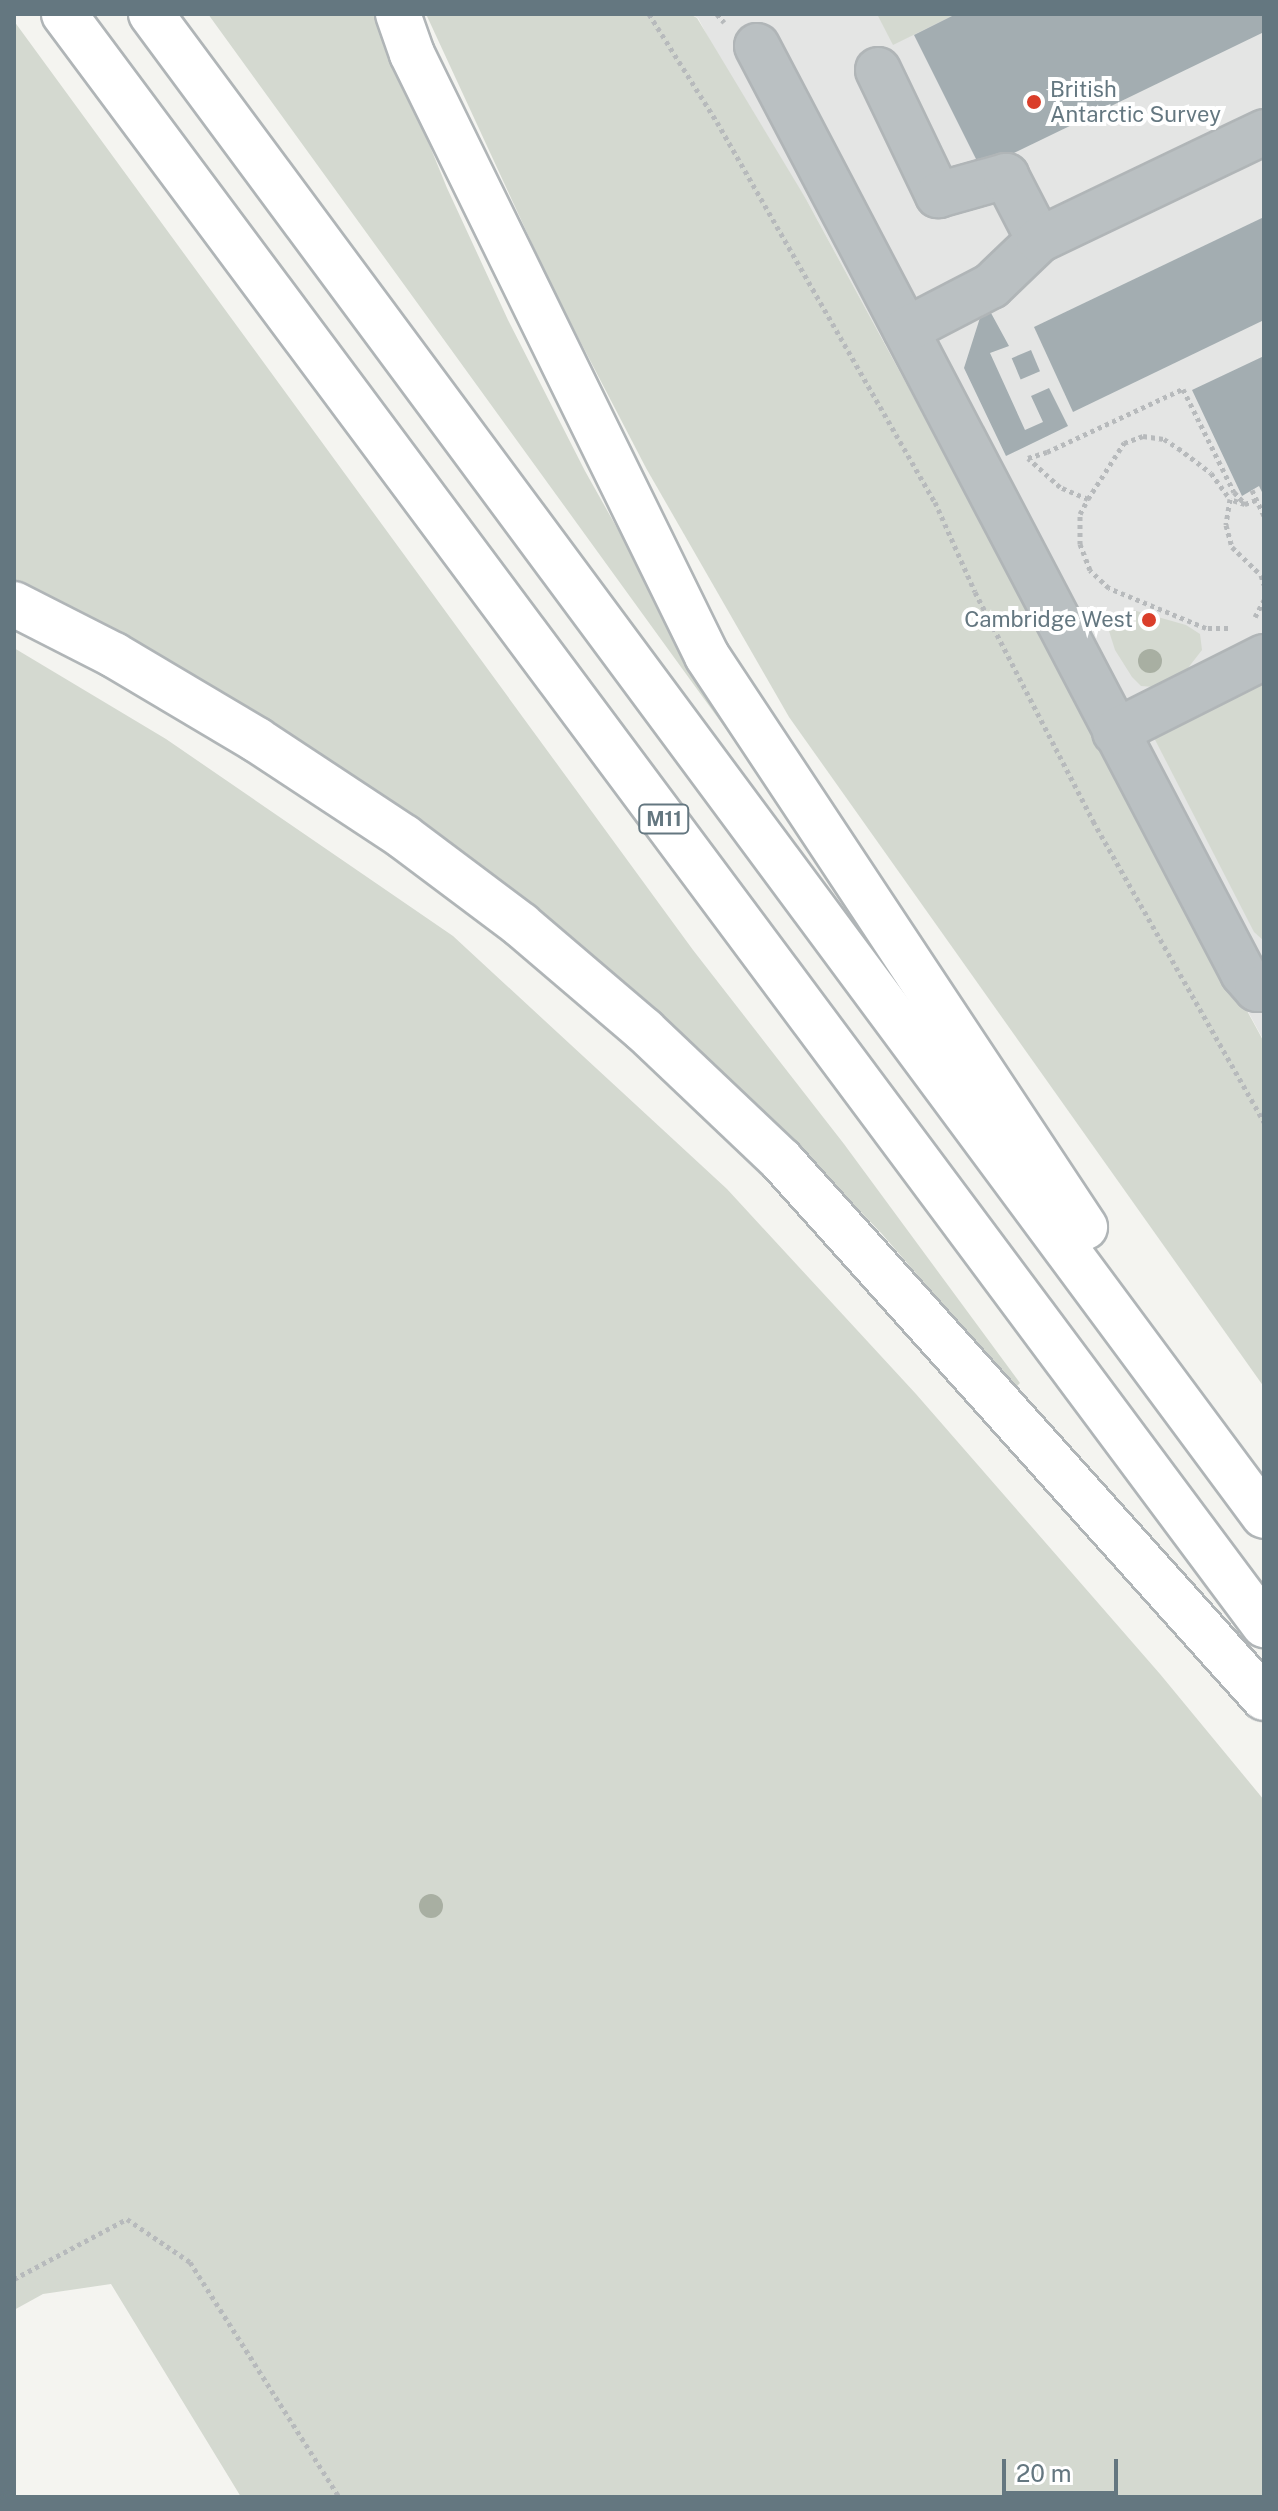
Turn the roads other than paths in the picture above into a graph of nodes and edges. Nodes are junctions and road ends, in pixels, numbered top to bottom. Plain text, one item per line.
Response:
1 (64, 14) edge
2 (151, 14) edge
3 (398, 14) edge
4 (757, 46) dead end
5 (878, 70) dead end
6 (1264, 132) edge
7 (1039, 240) junction
8 (906, 330) junction
9 (14, 604) edge
10 (1250, 636) edge
11 (1115, 732) junction
12 (1264, 989) edge
13 (1264, 1499) edge
14 (1264, 1516) edge
15 (1264, 1625) edge
16 (1264, 1698) edge

1 - 15 highway, M11
2 - 14 highway
3 - 13 highway
4 - 8 lane
5 - 7 lane
6 - 7 lane
7 - 8 lane
8 - 11 lane
9 - 16 highway
10 - 11 lane
11 - 12 lane

